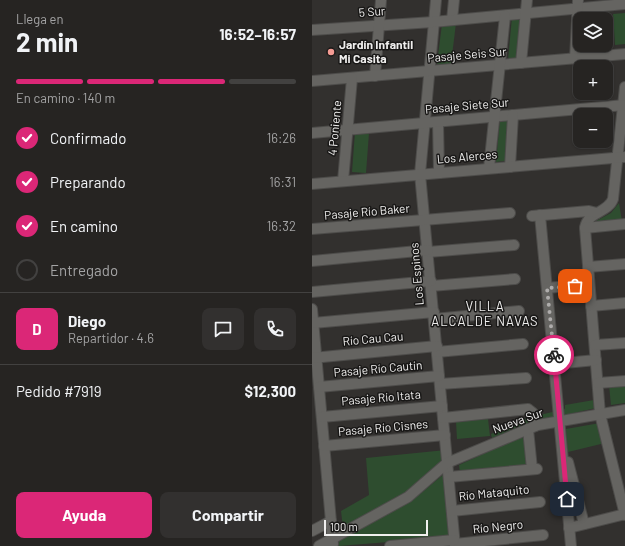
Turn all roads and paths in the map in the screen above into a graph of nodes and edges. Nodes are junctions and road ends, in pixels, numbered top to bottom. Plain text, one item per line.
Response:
1 (382, 0) edge
2 (436, 0) edge
3 (454, 0) edge
4 (526, 0) edge
5 (578, 4) edge
6 (625, 4) edge
7 (526, 14) junction
8 (505, 16) junction
9 (452, 20) junction
10 (434, 22) junction
11 (379, 25) junction
12 (312, 30) edge
13 (625, 54) edge
14 (576, 58) junction
15 (521, 63) junction
16 (500, 65) junction
17 (429, 72) junction
18 (375, 76) junction
19 (352, 78) junction
20 (312, 81) edge
21 (625, 87) edge
22 (624, 105) edge
23 (512, 115) junction
24 (494, 117) junction
25 (438, 122) junction
26 (424, 124) junction
27 (348, 130) junction
28 (312, 133) edge
29 (621, 157) edge
30 (510, 167) junction
31 (489, 168) junction
32 (439, 173) junction
33 (420, 174) junction
34 (343, 181) junction
35 (312, 184) edge
36 (510, 213) dead end
37 (597, 213) junction
38 (425, 220) junction
39 (625, 224) edge
40 (585, 228) junction
41 (312, 229) edge
42 (514, 245) dead end
43 (428, 251) junction
44 (312, 261) edge
45 (625, 264) edge
46 (588, 267) junction
47 (515, 279) dead end
48 (431, 284) junction
49 (589, 284) junction
50 (547, 288) junction
51 (312, 292) edge
52 (625, 303) edge
53 (591, 306) junction
54 (312, 309) edge
55 (519, 312) dead end
56 (434, 316) junction
57 (313, 324) junction
58 (625, 343) edge
59 (523, 344) dead end
60 (595, 346) junction
61 (437, 349) junction
62 (314, 358) edge
63 (596, 360) junction
64 (554, 364) junction
65 (526, 378) dead end
66 (440, 380) junction
67 (625, 381) edge
68 (598, 383) junction
69 (319, 387) junction
70 (442, 406) junction
71 (625, 410) edge
72 (600, 414) junction
73 (322, 417) junction
74 (443, 418) junction
75 (560, 421) junction
76 (531, 427) junction
77 (445, 436) junction
78 (324, 446) junction
79 (563, 457) junction
80 (447, 463) junction
81 (449, 477) junction
82 (540, 502) dead end
83 (452, 511) junction
84 (625, 515) edge
85 (331, 521) junction
86 (584, 524) junction
87 (569, 528) junction
88 (312, 531) edge
89 (543, 535) dead end
90 (333, 542) edge
91 (455, 543) edge
92 (319, 546) edge
93 (390, 546) edge
94 (571, 546) edge

1 - 11 street
2 - 10 street, Los Espinos
3 - 9 street
4 - 7 street
5 - 6 street, 5 Sur
5 - 7 street, 5 Sur
5 - 14 street
7 - 8 street, 5 Sur
7 - 15 street
8 - 9 street, 5 Sur
8 - 16 street
9 - 10 street, 5 Sur
10 - 11 street, 5 Sur
10 - 17 street, Los Espinos
11 - 12 street, 5 Sur
11 - 18 street
13 - 14 street, Pasaje Seis Sur
14 - 15 street, Pasaje Seis Sur
15 - 16 street, Pasaje Seis Sur
16 - 17 street, Pasaje Seis Sur
16 - 24 street
17 - 18 street, Pasaje Seis Sur
17 - 26 street, Los Espinos
18 - 19 street, Pasaje Seis Sur
19 - 20 street, Pasaje Seis Sur
19 - 27 street, 4 Poniente
21 - 22 street
22 - 23 street, Pasaje Siete Sur
22 - 29 street
23 - 24 street, Pasaje Siete Sur
23 - 30 street
24 - 25 street, Pasaje Siete Sur
24 - 31 street
25 - 26 street, Pasaje Siete Sur
25 - 32 street
26 - 27 street, Pasaje Siete Sur
26 - 33 street, Los Espinos
27 - 28 street, Pasaje Siete Sur
27 - 34 street, 4 Poniente
29 - 30 street, Los Alerces
29 - 37 street
30 - 31 street, Los Alerces
31 - 32 street, Los Alerces
32 - 33 street, Los Alerces
33 - 34 street, Los Alerces
33 - 38 street, Los Espinos
34 - 35 street, Los Alerces
36 - 38 street, Pasaje Río Baker
37 - 40 street
37 - 50 street
38 - 41 street, Pasaje Río Baker
38 - 43 street, Los Espinos
39 - 40 street
40 - 46 street
42 - 43 street
43 - 44 street
43 - 48 street, Los Espinos
45 - 46 street
46 - 49 street
47 - 48 street
48 - 51 street
48 - 56 street, Los Espinos
49 - 50 street
49 - 53 street
50 - 64 street
52 - 53 street
53 - 60 street
54 - 57 street
55 - 56 street
56 - 57 street
56 - 61 street, Los Espinos
57 - 62 street
58 - 60 street
59 - 61 street, Río Cau Cau
60 - 63 street
61 - 62 street, Río Cau Cau
61 - 66 street, Los Espinos
62 - 69 street
63 - 64 street
63 - 68 street
64 - 75 street
65 - 66 street, Pasaje Río Cautín
66 - 69 street, Pasaje Río Cautín
66 - 70 street, Los Espinos
67 - 68 street
68 - 72 street
69 - 73 street
70 - 73 street, Pasaje Río Itata
70 - 74 street, Los Espinos
71 - 72 street, Nueva Sur
72 - 75 street, Nueva Sur
72 - 84 street
73 - 78 street
74 - 76 street, Pasaje Río Cisnes
74 - 77 street, Los Espinos
75 - 76 street, Nueva Sur
75 - 79 street
76 - 80 street, Nueva Sur
76 - 81 street
77 - 78 street, Pasaje Río Cisnes
77 - 80 street, Los Espinos
78 - 85 street
79 - 86 street
79 - 87 street
80 - 81 street, Los Espinos
80 - 90 street, Nueva Sur
81 - 83 street, Los Espinos
82 - 83 street, Río Mataquito
83 - 91 street, Los Espinos
84 - 86 street
85 - 88 street
85 - 90 street
86 - 87 street
87 - 94 street
89 - 91 street, Río Negro
90 - 92 street, Nueva Sur
91 - 93 street, Río Negro

